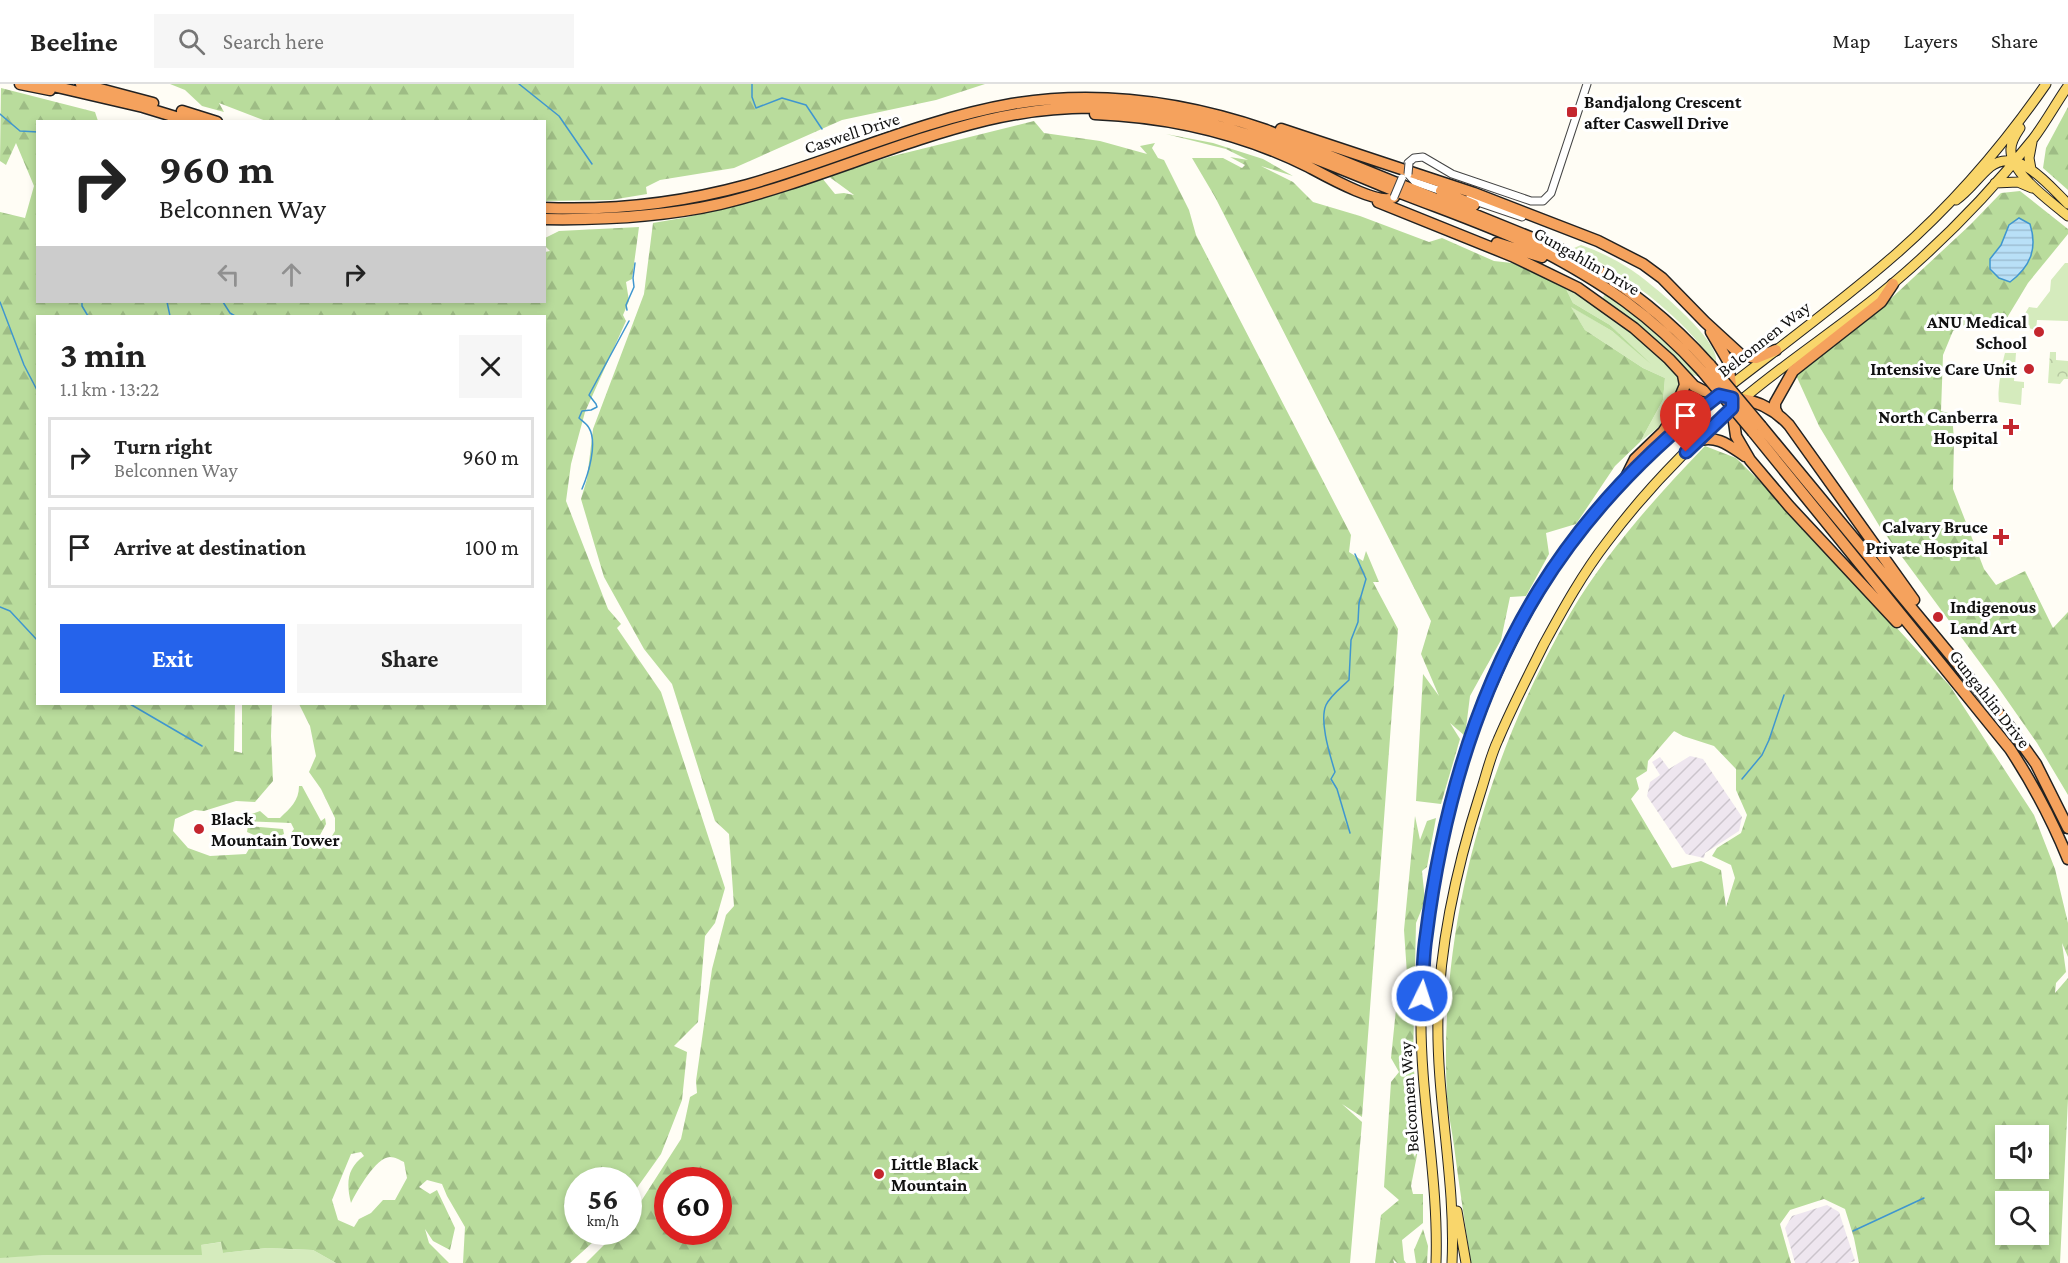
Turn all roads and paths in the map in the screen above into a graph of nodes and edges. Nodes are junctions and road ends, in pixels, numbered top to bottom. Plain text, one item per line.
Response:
1 (20, 84) edge
2 (44, 84) edge
3 (81, 84) edge
4 (1587, 84) edge
5 (2046, 84) edge
6 (2068, 86) edge
7 (106, 99) junction
8 (1170, 104) junction
9 (2028, 109) junction
10 (185, 120) edge
11 (210, 120) edge
12 (2034, 137) junction
13 (917, 141) junction
14 (1292, 159) junction
15 (2014, 162) junction
16 (2031, 169) junction
17 (1405, 175) junction
18 (1995, 183) junction
19 (1441, 191) junction
20 (2044, 196) junction
21 (1394, 197) junction
22 (2068, 204) edge
23 (546, 208) edge
24 (1945, 208) junction
25 (2068, 216) edge
26 (546, 219) edge
27 (1454, 228) junction
28 (1598, 241) junction
29 (1573, 267) junction
30 (1603, 272) junction
31 (1893, 284) junction
32 (1578, 288) junction
33 (1705, 322) junction
34 (1719, 346) junction
35 (1776, 350) junction
36 (1706, 368) junction
37 (1685, 377) junction
38 (1731, 385) junction
39 (1719, 395) junction
40 (1736, 402) junction
41 (1778, 414) junction
42 (1757, 429) junction
43 (1697, 441) junction
44 (1739, 442) junction
45 (1750, 460) junction
46 (1626, 477) junction
47 (1968, 674) junction
48 (1966, 694) junction
49 (2068, 828) edge
50 (2068, 859) edge
51 (1428, 1131) junction
52 (1450, 1182) junction
53 (1436, 1263) edge
54 (1442, 1263) edge
55 (1452, 1263) edge
56 (1466, 1263) edge

1 - 7 highway
2 - 7 highway
3 - 11 highway
4 - 17 street, bridge
5 - 9 main road, Belconnen Way
6 - 12 main road, Belconnen Way
7 - 10 highway
8 - 23 highway, Caswell Drive
8 - 28 highway
8 - 30 highway, Gungahlin Drive
9 - 15 main road
9 - 24 main road, Belconnen Way
12 - 15 main road, Belconnen Way
12 - 16 main road
13 - 14 highway
13 - 26 highway, Caswell Drive
13 - 29 highway, Gungahlin Drive
14 - 21 highway
14 - 32 highway
15 - 16 main road
15 - 18 main road, Belconnen Way
15 - 20 main road
15 - 24 main road
16 - 22 main road
17 - 19 street
17 - 21 street, bridge
18 - 20 main road
18 - 31 main road, Belconnen Way
19 - 28 street
19 - 30 highway
20 - 25 main road
21 - 27 street
24 - 35 main road, Belconnen Way
27 - 29 highway
27 - 32 street
28 - 33 highway
29 - 36 highway, Gungahlin Drive
30 - 36 highway, Gungahlin Drive
31 - 40 main road, Belconnen Way
31 - 41 highway
32 - 37 highway
33 - 34 highway
33 - 35 highway
34 - 37 highway
34 - 38 highway
35 - 38 main road, Belconnen Way
36 - 42 highway, Gungahlin Drive, bridge
37 - 39 highway
37 - 46 highway
38 - 39 main road, Belconnen Way
38 - 40 main road
39 - 40 main road
39 - 46 main road, Belconnen Way
40 - 41 highway
40 - 43 main road, Belconnen Way
40 - 44 highway
41 - 44 highway
41 - 47 highway
42 - 47 highway, Gungahlin Drive
42 - 48 highway, Gungahlin Drive
43 - 45 highway
43 - 52 main road, Belconnen Way
44 - 45 highway
45 - 48 highway
46 - 51 main road, Belconnen Way
47 - 49 highway, Gungahlin Drive
48 - 50 highway, Gungahlin Drive
51 - 53 main road, Belconnen Way
51 - 54 main road
52 - 55 main road, Belconnen Way
52 - 56 main road

